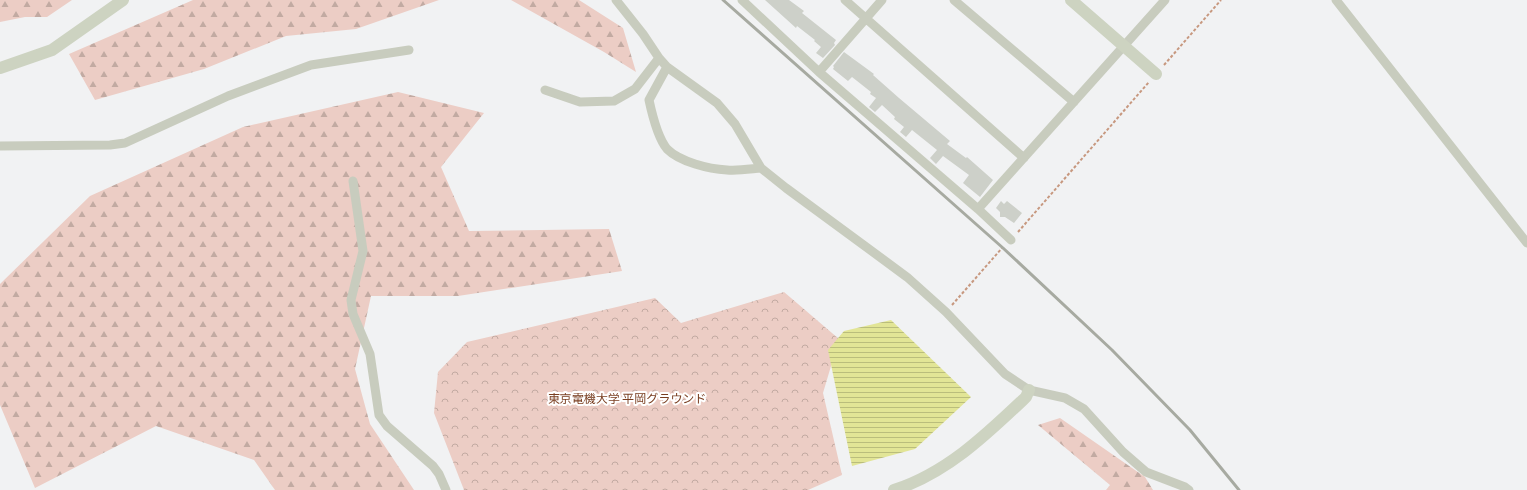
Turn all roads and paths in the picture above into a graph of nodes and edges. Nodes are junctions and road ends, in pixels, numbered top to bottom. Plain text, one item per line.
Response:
1 (123, 0) edge
2 (616, 0) edge
3 (742, 0) edge
4 (845, 0) edge
5 (882, 0) edge
6 (954, 0) edge
7 (1071, 0) edge
8 (1165, 0) edge
9 (1221, 0) edge
10 (1336, 0) edge
11 (866, 19) junction
12 (1124, 46) junction
13 (409, 50) dead end
14 (659, 58) junction
15 (667, 67) junction
16 (0, 68) edge
17 (819, 72) junction
18 (1156, 74) junction
19 (545, 90) dead end
20 (1074, 102) junction
21 (0, 146) edge
22 (1024, 158) junction
23 (760, 168) junction
24 (353, 181) dead end
25 (978, 209) junction
26 (1011, 240) junction
27 (1527, 243) edge
28 (946, 312) junction
29 (1029, 390) junction
30 (446, 490) edge
31 (894, 490) edge
32 (1189, 490) edge

1 - 16 street
2 - 14 street
3 - 17 street
4 - 11 street
5 - 11 street
6 - 20 street
7 - 12 street
8 - 12 street
9 - 18 path
10 - 27 street
11 - 17 street
11 - 22 street
12 - 18 street
12 - 20 street
13 - 21 street
14 - 15 street
14 - 19 street
15 - 23 street
15 - 23 street
17 - 25 street
18 - 26 path
20 - 22 street
22 - 25 street
23 - 28 street
24 - 30 street
25 - 26 street
26 - 28 path
28 - 29 street
29 - 31 street
29 - 32 street

